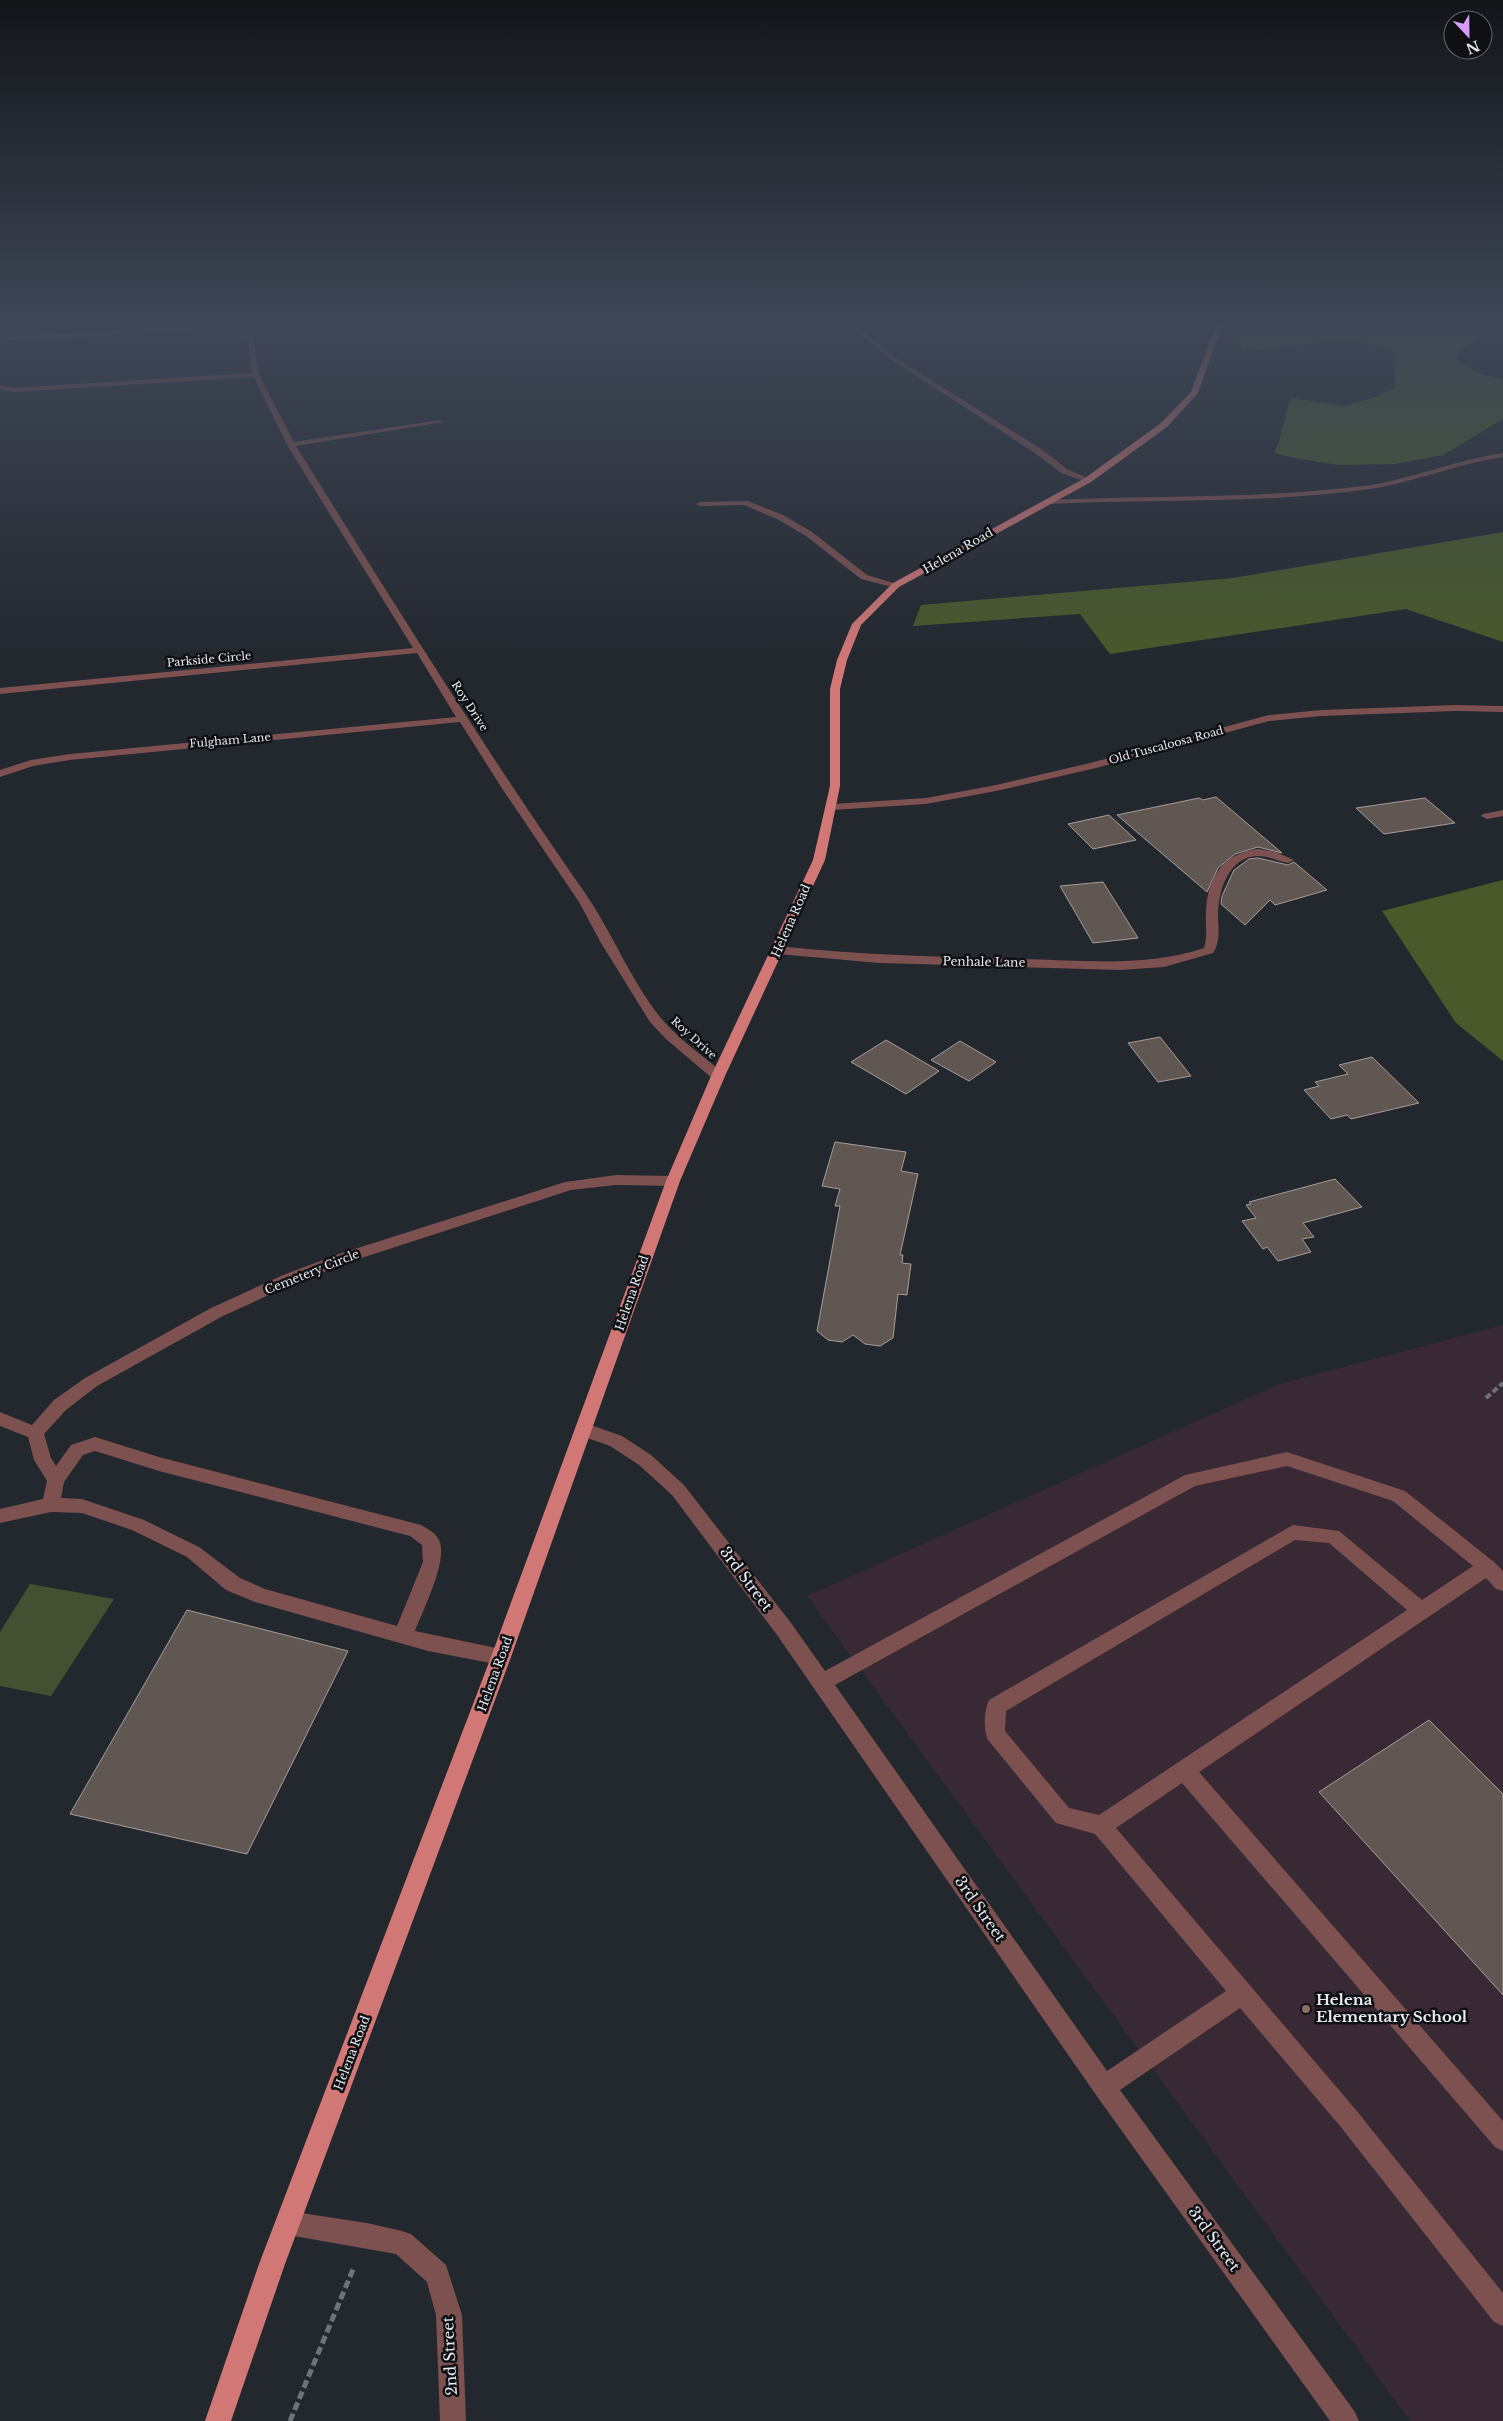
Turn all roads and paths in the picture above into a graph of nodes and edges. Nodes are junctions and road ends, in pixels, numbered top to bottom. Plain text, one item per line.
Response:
1 (286, 435) edge
2 (356, 435) edge
3 (1013, 435) edge
4 (1150, 435) edge
5 (291, 445) junction
6 (1503, 455) edge
7 (1088, 480) junction
8 (1048, 502) junction
9 (700, 504) dead end
10 (896, 585) junction
11 (420, 650) junction
12 (0, 691) edge
13 (1503, 709) edge
14 (463, 719) junction
15 (0, 774) edge
16 (832, 807) junction
17 (1503, 813) edge
18 (1487, 816) dead end
19 (1288, 860) dead end
20 (778, 950) junction
21 (718, 1076) junction
22 (673, 1181) junction
23 (1503, 1383) edge
24 (1486, 1398) dead end
25 (0, 1419) edge
26 (585, 1430) junction
27 (35, 1433) junction
28 (56, 1480) junction
29 (51, 1505) junction
30 (0, 1516) edge
31 (1487, 1567) junction
32 (1503, 1583) edge
33 (1421, 1611) junction
34 (403, 1636) junction
35 (501, 1657) junction
36 (821, 1682) junction
37 (1184, 1770) junction
38 (1100, 1826) junction
39 (1242, 1993) junction
40 (1104, 2087) junction
41 (1503, 2139) edge
42 (288, 2223) junction
43 (367, 2235) junction
44 (1503, 2313) edge
45 (218, 2421) edge
46 (290, 2421) edge
47 (452, 2421) edge
48 (1346, 2421) edge

1 - 5 street, Roy Drive
2 - 5 street
3 - 7 street
4 - 7 main road, Helena Road
5 - 11 street, Roy Drive
6 - 8 street
7 - 8 main road, Helena Road
8 - 10 main road, Helena Road
9 - 10 street
10 - 16 main road, Helena Road
11 - 12 street, Parkside Circle
11 - 14 street, Roy Drive
13 - 16 street, Old Tuscaloosa Road
14 - 15 street, Fulgham Lane
14 - 21 street, Roy Drive
16 - 20 main road, Helena Road
17 - 18 street
19 - 20 street, Penhale Lane
20 - 21 main road, Helena Road
21 - 22 main road, Helena Road
22 - 26 main road, Helena Road
22 - 27 street, Cemetery Circle
23 - 24 path
25 - 27 street
26 - 35 main road, Helena Road
26 - 36 street, 3rd Street
27 - 28 street
28 - 29 street
28 - 34 street
29 - 30 street
29 - 34 street
31 - 32 street
31 - 33 street
31 - 36 street
33 - 37 street
33 - 38 street
34 - 35 street
35 - 42 main road, Helena Road
36 - 40 street, 3rd Street
37 - 38 street
37 - 41 street
38 - 39 street
39 - 40 street
39 - 44 street
40 - 48 street, 3rd Street
42 - 43 street, 2nd Street
42 - 45 main road, Helena Road
43 - 46 path
43 - 47 street, 2nd Street

